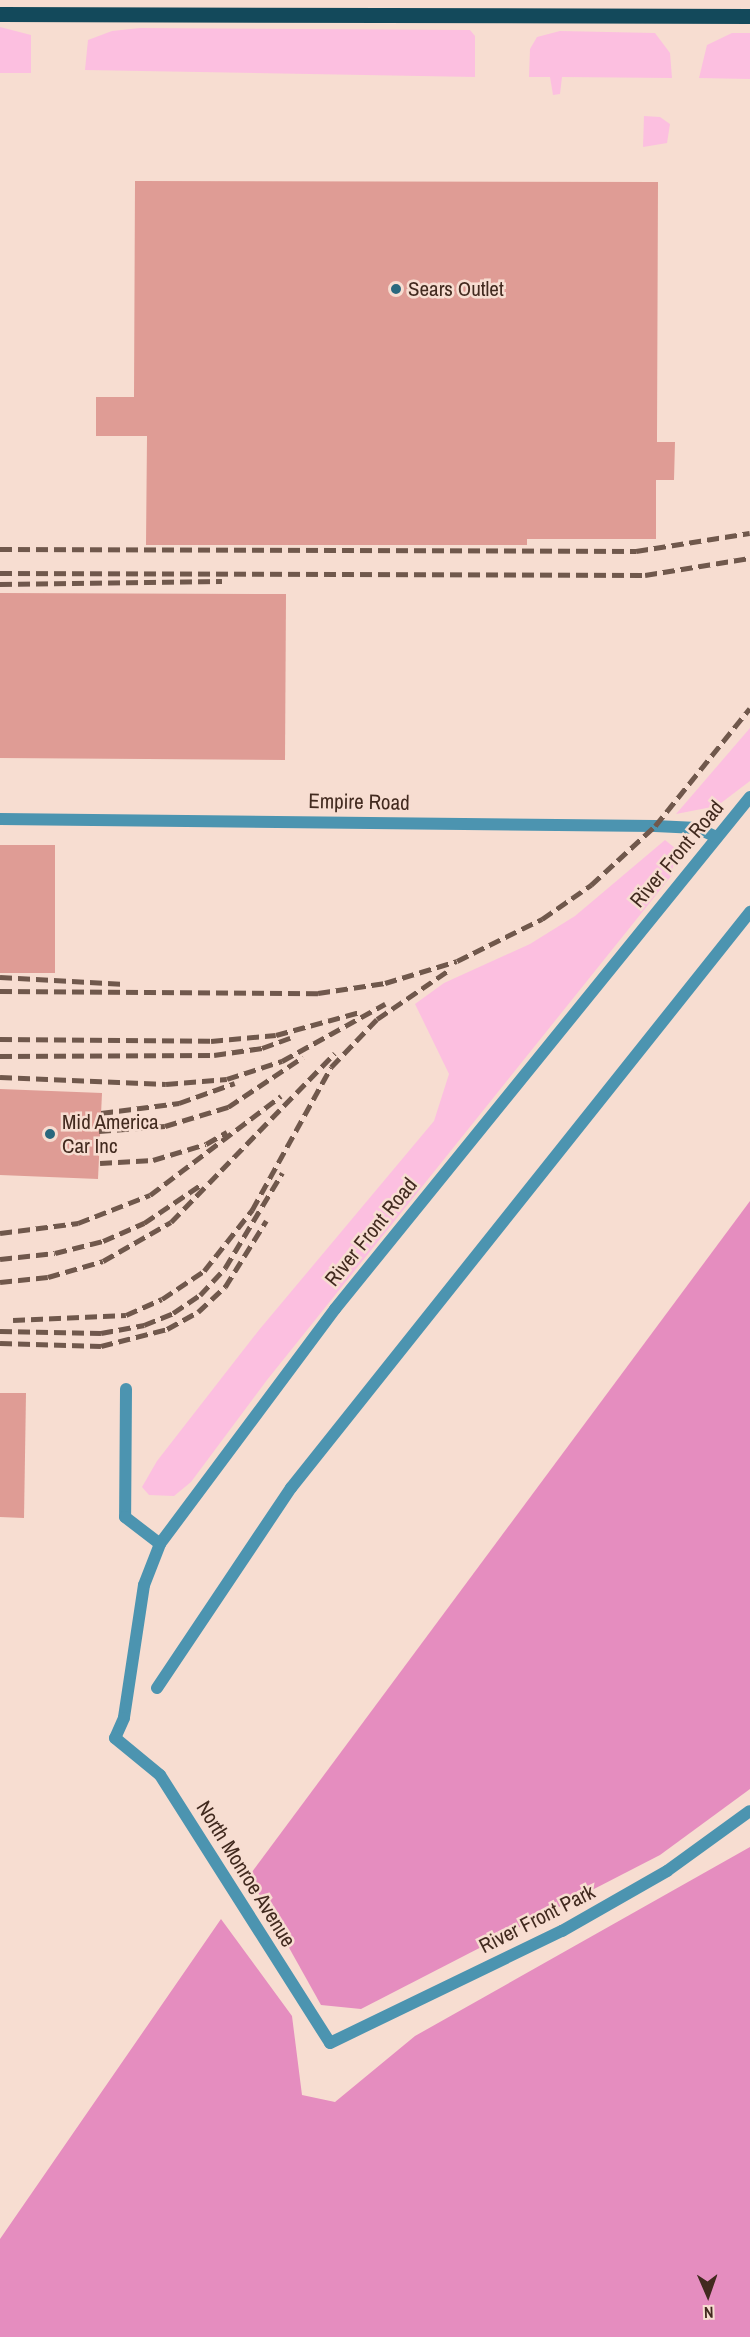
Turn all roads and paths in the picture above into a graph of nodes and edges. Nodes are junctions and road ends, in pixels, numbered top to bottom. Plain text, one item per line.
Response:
1 (0, 14) edge
2 (750, 16) edge
3 (750, 796) edge
4 (0, 819) edge
5 (716, 837) junction
6 (750, 912) edge
7 (126, 1389) dead end
8 (160, 1544) junction
9 (157, 1688) dead end
10 (115, 1738) joint
11 (750, 1811) edge
12 (330, 2043) joint

1 - 2 main road
3 - 5 street, River Front Road
4 - 5 street, Empire Road
5 - 8 street, River Front Road
6 - 9 street
7 - 8 street
8 - 10 street, River Front Road
10 - 12 street, North Monroe Avenue
11 - 12 street, River Front Park

